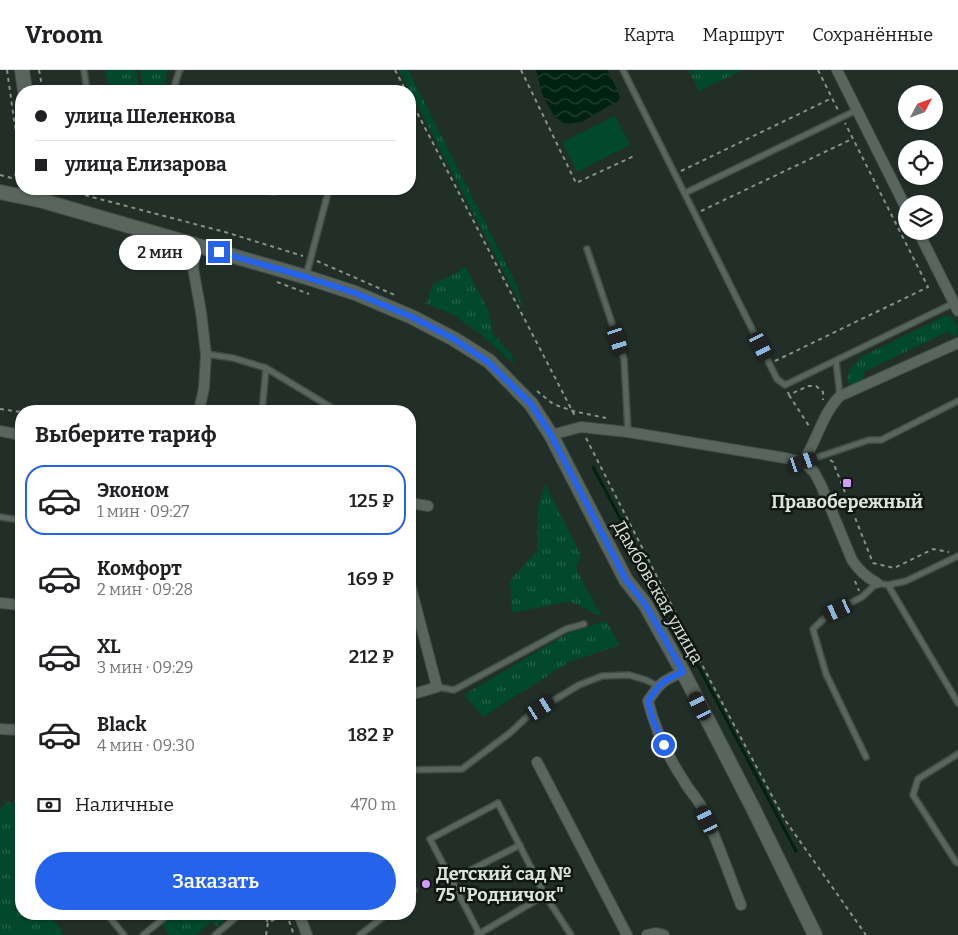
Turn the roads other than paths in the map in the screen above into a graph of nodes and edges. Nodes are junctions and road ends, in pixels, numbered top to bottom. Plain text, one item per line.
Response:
1 (22, 70) edge
2 (84, 70) edge
3 (180, 70) edge
4 (623, 70) edge
5 (837, 70) edge
6 (25, 85) edge
7 (86, 85) edge
8 (175, 85) edge
9 (857, 110) junction
10 (0, 192) edge
11 (15, 193) edge
12 (685, 193) junction
13 (42, 195) edge
14 (327, 195) edge
15 (900, 195) edge
16 (922, 240) edge
17 (196, 246) junction
18 (587, 249) dead end
19 (306, 277) junction
20 (956, 307) edge
21 (958, 343) edge
22 (206, 354) junction
23 (836, 361) junction
24 (266, 368) junction
25 (840, 396) junction
26 (958, 402) edge
27 (200, 405) edge
28 (263, 405) edge
29 (327, 405) edge
30 (0, 431) edge
31 (628, 432) junction
32 (15, 434) edge
33 (551, 435) junction
34 (803, 462) junction
35 (416, 504) edge
36 (428, 506) dead end
37 (0, 517) edge
38 (15, 519) edge
39 (958, 556) edge
40 (882, 584) junction
41 (0, 603) edge
42 (15, 604) edge
43 (416, 607) edge
44 (584, 624) dead end
45 (683, 672) junction
46 (658, 686) junction
47 (437, 687) junction
48 (416, 693) edge
49 (958, 703) edge
50 (0, 729) edge
51 (15, 730) edge
52 (958, 754) edge
53 (866, 757) dead end
54 (537, 762) dead end
55 (416, 770) edge
56 (520, 845) junction
57 (958, 863) edge
58 (451, 880) junction
59 (545, 894) junction
60 (741, 905) dead end
61 (112, 920) edge
62 (162, 920) edge
63 (233, 920) edge
64 (301, 920) edge
65 (379, 920) edge
66 (124, 935) edge
67 (143, 935) edge
68 (215, 935) edge
69 (306, 935) edge
70 (360, 935) edge
71 (479, 935) edge
72 (571, 935) edge
73 (627, 935) edge
74 (647, 935) edge
75 (664, 935) edge
76 (815, 935) edge

1 - 6 street
2 - 7 lane
3 - 8 lane
4 - 12 lane
5 - 9 street
9 - 12 lane
9 - 15 street
10 - 11 street, Дамбовская улица
12 - 23 lane
13 - 17 street, Дамбовская улица
14 - 19 lane
16 - 20 street
17 - 19 street, Дамбовская улица
17 - 22 street
18 - 31 lane
19 - 33 street, Дамбовская улица
20 - 23 lane
21 - 25 street
22 - 24 lane
22 - 27 street
23 - 25 lane
24 - 28 lane
24 - 29 lane
25 - 34 street
26 - 34 lane
30 - 32 street
31 - 33 street
31 - 34 street
33 - 45 street, Дамбовская улица
34 - 40 street
35 - 36 street
37 - 38 lane
39 - 40 lane
40 - 49 lane
40 - 53 lane
41 - 42 street
43 - 47 street
44 - 47 lane
45 - 46 street
45 - 76 street, Дамбовская улица
46 - 55 lane
46 - 60 street
47 - 48 street
50 - 51 street
52 - 57 lane
54 - 73 street
56 - 58 lane
56 - 58 lane
56 - 59 lane
58 - 71 lane
59 - 71 lane
59 - 72 lane
61 - 66 lane
62 - 67 lane
63 - 68 lane
64 - 69 street
65 - 70 lane
74 - 75 street

